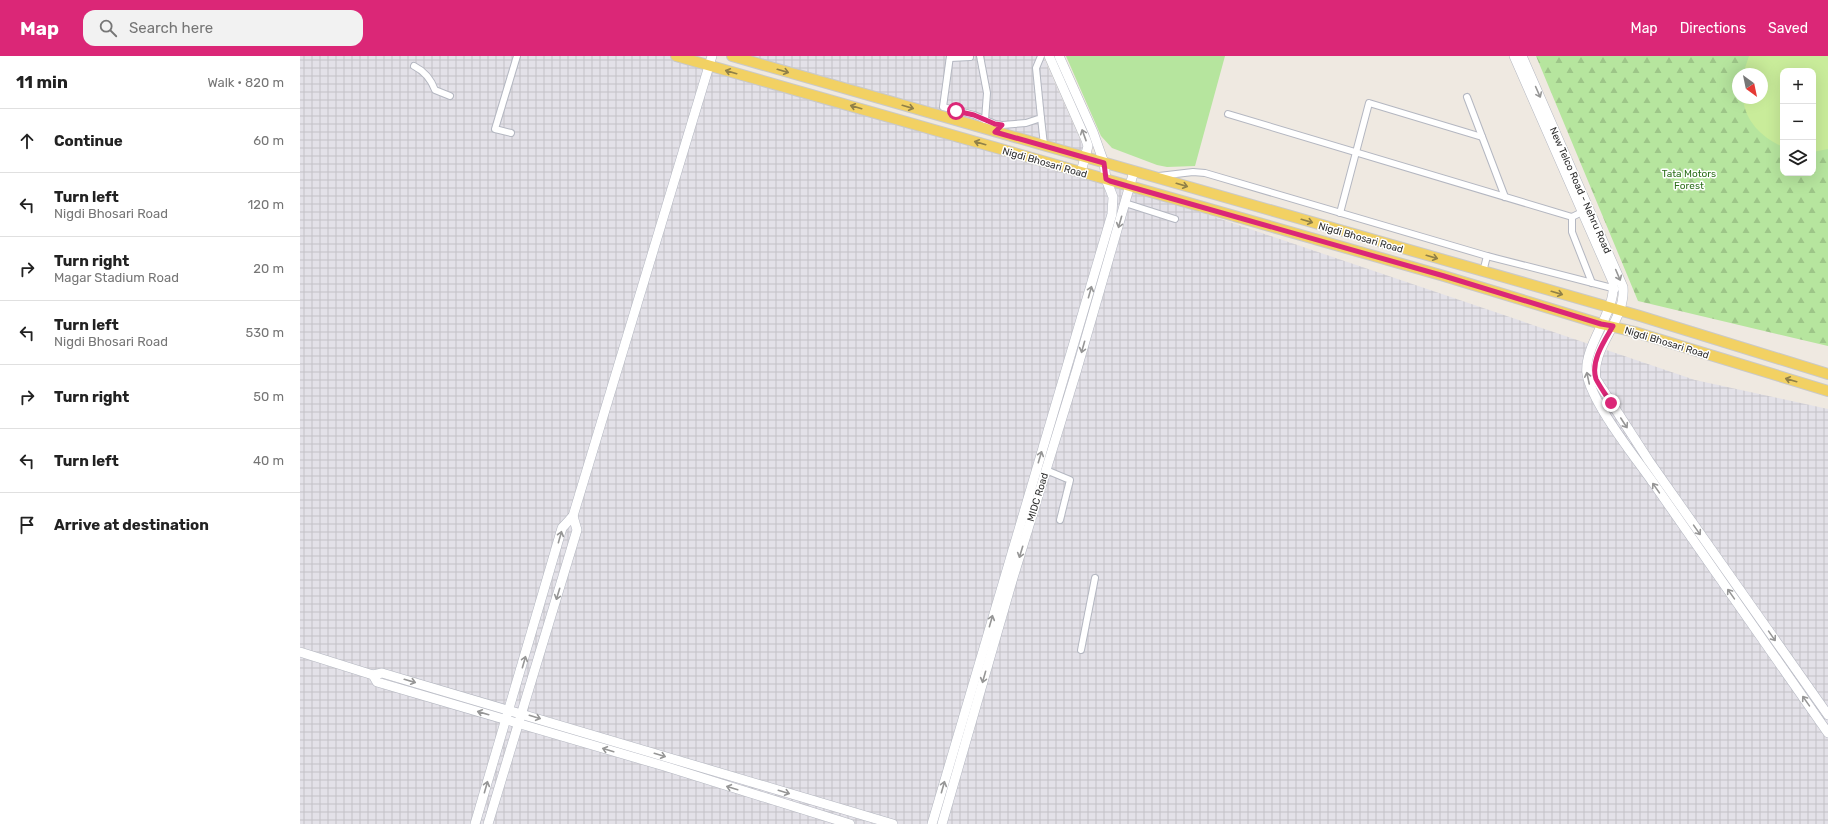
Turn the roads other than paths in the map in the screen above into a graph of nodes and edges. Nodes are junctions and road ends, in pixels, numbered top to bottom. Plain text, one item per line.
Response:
1 (517, 56) edge
2 (676, 56) edge
3 (732, 56) edge
4 (970, 56) edge
5 (979, 56) edge
6 (1041, 56) edge
7 (1049, 56) edge
8 (1059, 56) edge
9 (1514, 56) edge
10 (1522, 56) edge
11 (950, 57) edge
12 (711, 61) edge
13 (414, 66) dead end
14 (1528, 77) junction
15 (450, 96) dead end
16 (1468, 97) dead end
17 (1228, 114) dead end
18 (1041, 118) junction
19 (985, 120) junction
20 (999, 128) junction
21 (511, 133) dead end
22 (1482, 137) junction
23 (1044, 146) junction
24 (1356, 152) junction
25 (1086, 157) junction
26 (1104, 163) junction
27 (1134, 171) junction
28 (1081, 172) junction
29 (1152, 176) junction
30 (1106, 179) junction
31 (1130, 186) junction
32 (1505, 197) junction
33 (1125, 203) junction
34 (1586, 211) junction
35 (1340, 213) junction
36 (1572, 217) junction
37 (1175, 219) dead end
38 (1487, 256) junction
39 (1483, 272) junction
40 (1592, 283) junction
41 (1614, 289) junction
42 (1623, 291) junction
43 (1608, 308) junction
44 (1620, 311) junction
45 (1601, 324) junction
46 (1613, 326) junction
47 (1828, 374) edge
48 (1828, 391) edge
49 (1046, 470) junction
50 (573, 516) junction
51 (1060, 520) dead end
52 (1025, 524) junction
53 (1095, 578) dead end
54 (1081, 650) dead end
55 (300, 652) edge
56 (373, 675) junction
57 (510, 710) junction
58 (521, 713) junction
59 (1828, 716) edge
60 (506, 720) junction
61 (518, 723) junction
62 (1828, 732) edge
63 (475, 824) edge
64 (488, 824) edge
65 (850, 824) edge
66 (893, 824) edge
67 (932, 824) edge
68 (942, 824) edge

1 - 21 street
2 - 12 main road, Nigdi Bhosari Road
3 -> 20 main road, Nigdi Bhosari Road
4 - 5 street
4 - 11 street
5 - 19 street
6 - 18 street
25 -> 7 street
8 - 26 street
9 - 14 street, New Telco Road - Nehru Road
10 - 14 street, New Telco Road - Nehru Road
11 - 19 street
28 -> 12 main road, Nigdi Bhosari Road
12 - 50 street
13 - 15 street
14 - 34 street, New Telco Road - Nehru Road
16 - 22 street
17 - 24 street
18 - 20 street
18 - 23 street
19 - 20 street
20 - 23 main road, Nigdi Bhosari Road
22 - 24 street
22 - 32 street
23 - 25 main road, Nigdi Bhosari Road
24 - 32 street
24 - 35 street
25 - 26 main road, Nigdi Bhosari Road
25 - 28 street
26 - 27 main road, Nigdi Bhosari Road
26 - 30 street
27 - 29 main road, Nigdi Bhosari Road
27 - 31 street, MIDC Road
28 - 30 main road, Nigdi Bhosari Road
29 - 35 street
29 -> 39 main road, Nigdi Bhosari Road
30 - 31 main road, Nigdi Bhosari Road
52 -> 30 street
31 - 33 street, MIDC Road
31 - 45 main road, Nigdi Bhosari Road
32 - 36 street
33 - 37 street
33 -> 49 street, MIDC Road
34 - 36 street
34 - 41 street, New Telco Road - Nehru Road
34 -> 42 street, New Telco Road - Nehru Road
35 - 38 street
36 - 40 street
38 - 39 street
38 - 40 street
39 -> 43 main road, Nigdi Bhosari Road
40 - 41 street
41 - 42 street
41 - 43 street
42 - 44 street, New Telco Road - Nehru Road
43 - 44 main road, Nigdi Bhosari Road
43 - 45 street
44 - 46 street, New Telco Road - Nehru Road
44 - 47 main road, Nigdi Bhosari Road
45 - 46 main road, Nigdi Bhosari Road
62 -> 45 street
48 -> 46 main road, Nigdi Bhosari Road
46 -> 59 street, New Telco Road - Nehru Road
49 - 51 street
49 - 52 street, MIDC Road
57 -> 50 street
50 -> 58 street
67 -> 52 street
52 -> 68 street, MIDC Road
53 - 54 street
55 - 56 street
56 -> 57 street
60 -> 56 street
57 - 58 street
57 - 60 street
58 - 61 street
58 -> 66 street
60 - 61 street
63 -> 60 street
61 - 64 street
65 -> 61 street

